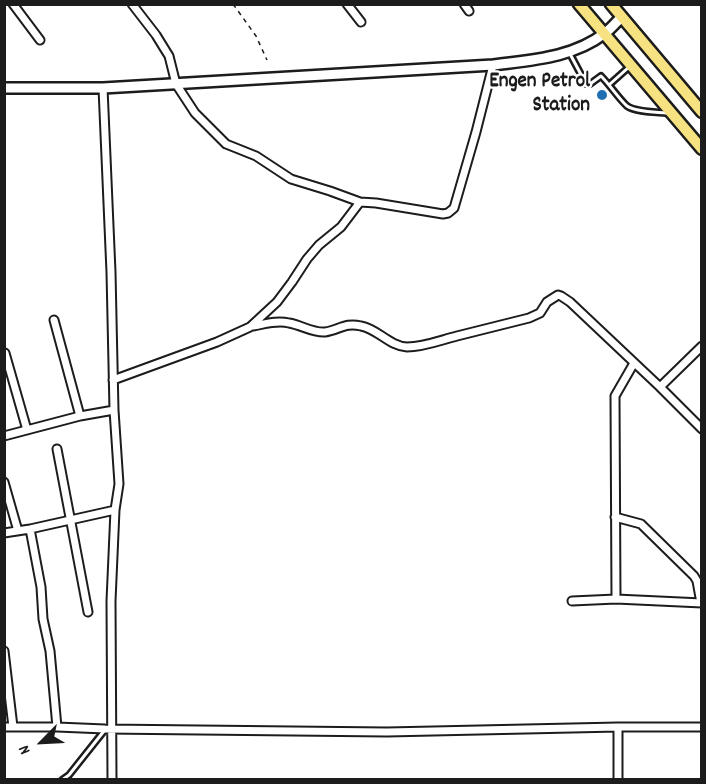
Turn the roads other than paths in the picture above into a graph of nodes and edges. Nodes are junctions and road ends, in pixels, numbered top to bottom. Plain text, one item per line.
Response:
1 (13, 4) edge
2 (132, 4) edge
3 (347, 4) edge
4 (579, 4) edge
5 (611, 4) edge
6 (622, 17) junction
7 (361, 22) dead end
8 (604, 34) junction
9 (40, 40) dead end
10 (569, 52) junction
11 (493, 65) junction
12 (631, 65) junction
13 (176, 84) junction
14 (610, 84) junction
15 (4, 88) edge
16 (103, 88) junction
17 (702, 112) edge
18 (671, 113) junction
19 (702, 149) edge
20 (360, 202) junction
21 (54, 320) dead end
22 (250, 327) junction
23 (702, 346) edge
24 (5, 353) edge
25 (634, 363) junction
26 (113, 380) junction
27 (660, 387) junction
28 (114, 410) junction
29 (80, 416) junction
30 (702, 429) edge
31 (27, 430) junction
32 (4, 436) edge
33 (57, 449) dead end
34 (4, 482) edge
35 (115, 510) junction
36 (615, 518) junction
37 (71, 520) junction
38 (30, 529) junction
39 (18, 531) junction
40 (4, 533) edge
41 (616, 599) junction
42 (572, 601) dead end
43 (701, 603) edge
44 (88, 612) dead end
45 (4, 651) edge
46 (4, 727) edge
47 (13, 727) junction
48 (57, 727) junction
49 (618, 727) junction
50 (702, 727) edge
51 (108, 729) junction
52 (62, 780) edge
53 (112, 780) edge
54 (618, 780) edge

1 - 9 street
2 - 13 street
3 - 7 street
4 - 8 main road
5 - 6 main road
6 - 8 street
6 - 17 main road
8 - 10 street
8 - 12 main road
10 - 11 street
10 - 14 lane
11 - 13 street
11 - 20 street
12 - 14 lane
12 - 18 main road
13 - 16 street
13 - 20 street
14 - 18 lane
15 - 16 street
16 - 26 street
18 - 19 main road
20 - 22 street
21 - 29 street
22 - 25 street
22 - 26 street
23 - 27 street
24 - 31 street
25 - 27 street
25 - 36 street
26 - 28 street
27 - 30 street
28 - 29 street
28 - 35 street
29 - 31 street
31 - 32 street
33 - 37 street
34 - 39 street
35 - 37 street
35 - 51 street
36 - 41 street
36 - 43 street
37 - 38 street
37 - 44 street
38 - 39 street
38 - 48 street
39 - 40 street
41 - 42 street
41 - 43 street
45 - 47 street
46 - 47 street
47 - 48 street
48 - 51 street
49 - 50 street
49 - 51 street
49 - 54 street
51 - 52 lane
51 - 53 street

